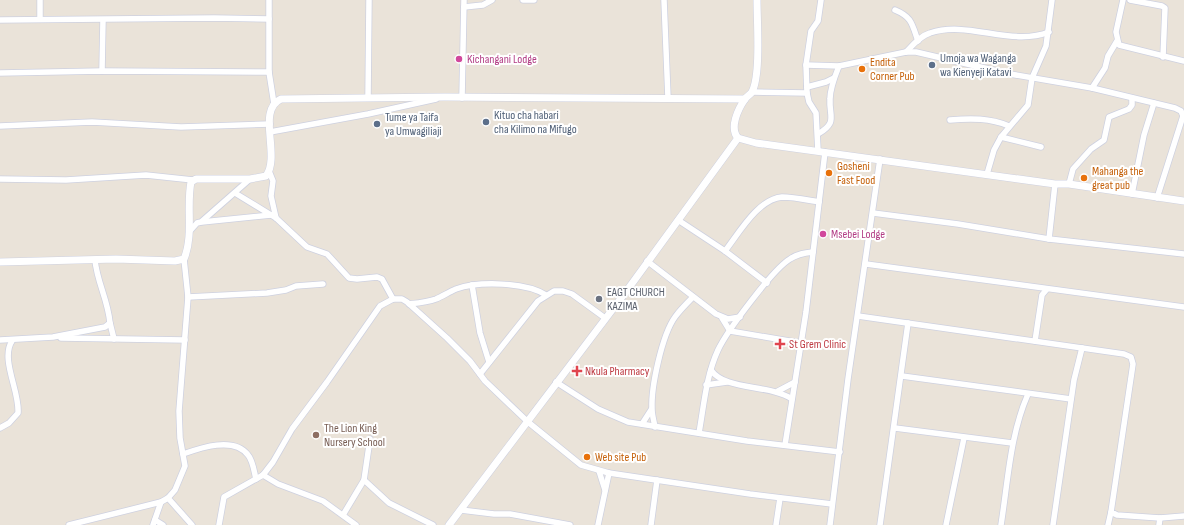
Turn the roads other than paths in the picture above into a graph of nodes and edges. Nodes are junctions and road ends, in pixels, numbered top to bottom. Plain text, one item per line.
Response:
1 (40, 0) edge
2 (269, 0) edge
3 (368, 0) edge
4 (464, 0) edge
5 (492, 0) edge
6 (523, 0) edge
7 (534, 0) edge
8 (664, 0) edge
9 (757, 0) edge
10 (821, 0) edge
11 (1052, 0) edge
12 (1123, 0) edge
13 (1130, 0) edge
14 (464, 8) junction
15 (895, 10) dead end
16 (40, 19) junction
17 (269, 19) junction
18 (0, 20) edge
19 (103, 20) junction
20 (1049, 32) junction
21 (918, 41) junction
22 (1117, 41) junction
23 (906, 52) junction
24 (1163, 57) junction
25 (1184, 61) edge
26 (806, 65) junction
27 (839, 66) junction
28 (102, 71) junction
29 (269, 72) junction
30 (0, 73) edge
31 (834, 78) junction
32 (1032, 78) junction
33 (1092, 88) junction
34 (807, 90) junction
35 (752, 92) junction
36 (444, 97) junction
37 (368, 98) junction
38 (462, 98) junction
39 (668, 98) junction
40 (1132, 98) junction
41 (745, 99) junction
42 (1154, 103) junction
43 (274, 104) junction
44 (950, 120) dead end
45 (1183, 120) edge
46 (270, 124) junction
47 (0, 126) edge
48 (1009, 126) junction
49 (270, 132) junction
50 (818, 134) junction
51 (1001, 137) junction
52 (738, 138) junction
53 (1041, 147) dead end
54 (822, 151) junction
55 (880, 159) junction
56 (269, 170) junction
57 (987, 174) junction
58 (250, 179) junction
59 (0, 180) edge
60 (193, 180) junction
61 (1055, 184) junction
62 (1069, 184) junction
63 (235, 193) junction
64 (1132, 194) junction
65 (1157, 198) junction
66 (1184, 201) edge
67 (819, 202) junction
68 (873, 213) junction
69 (274, 216) junction
70 (678, 220) junction
71 (201, 222) junction
72 (189, 232) junction
73 (1049, 239) junction
74 (725, 251) junction
75 (813, 252) junction
76 (1184, 254) edge
77 (184, 259) junction
78 (95, 260) junction
79 (647, 261) junction
80 (0, 262) edge
81 (866, 264) junction
82 (759, 276) junction
83 (767, 282) junction
84 (323, 284) dead end
85 (472, 285) junction
86 (1047, 289) junction
87 (760, 291) junction
88 (546, 295) junction
89 (188, 297) junction
90 (693, 297) junction
91 (393, 299) junction
92 (409, 304) junction
93 (1184, 306) edge
94 (858, 316) junction
95 (740, 317) junction
96 (606, 318) junction
97 (722, 318) junction
98 (110, 322) junction
99 (908, 323) junction
100 (730, 330) junction
101 (53, 337) junction
102 (0, 340) edge
103 (114, 340) junction
104 (185, 340) junction
105 (12, 341) junction
106 (1035, 341) junction
107 (801, 343) junction
108 (1082, 348) junction
109 (489, 362) junction
110 (711, 370) junction
111 (480, 374) junction
112 (902, 376) junction
113 (556, 382) junction
114 (727, 382) junction
115 (795, 382) junction
116 (706, 385) junction
117 (778, 391) junction
118 (1028, 394) junction
119 (792, 399) junction
120 (1071, 399) junction
121 (651, 410) junction
122 (528, 422) junction
123 (642, 424) junction
124 (655, 427) junction
125 (0, 428) edge
126 (895, 428) junction
127 (699, 433) junction
128 (964, 438) junction
129 (370, 439) dead end
130 (1012, 443) junction
131 (785, 445) junction
132 (840, 452) junction
133 (183, 454) junction
134 (599, 471) junction
135 (609, 473) junction
136 (263, 475) junction
137 (256, 479) junction
138 (364, 480) junction
139 (657, 480) junction
140 (605, 491) junction
141 (168, 498) junction
142 (780, 498) junction
143 (161, 502) junction
144 (832, 504) junction
145 (461, 510) junction
146 (1111, 512) junction
147 (343, 515) junction
148 (1184, 516) edge
149 (1160, 518) junction
150 (154, 523) edge
151 (349, 523) edge
152 (69, 525) edge
153 (163, 525) edge
154 (192, 525) edge
155 (218, 525) edge
156 (356, 525) edge
157 (434, 525) edge
158 (449, 525) edge
159 (570, 525) edge
160 (598, 525) edge
161 (651, 525) edge
162 (776, 525) edge
163 (830, 525) edge
164 (880, 525) edge
165 (946, 525) edge
166 (1001, 525) edge
167 (1053, 525) edge
168 (1108, 525) edge
169 (1159, 525) edge

1 - 16 street
2 - 17 street
3 - 37 street
4 - 14 street
5 - 14 street
6 - 7 street
8 - 39 street
9 - 35 street
10 - 26 street
11 - 20 street
12 - 22 street
13 - 24 street
14 - 38 street
15 - 21 street
16 - 18 street
16 - 19 street
17 - 19 street
17 - 29 street
19 - 28 street
20 - 21 street
20 - 32 street
21 - 23 street
22 - 24 street
22 - 33 street
23 - 27 street
23 - 32 street
24 - 25 street
26 - 27 street
26 - 34 street
27 - 31 street
28 - 29 street
28 - 30 street
29 - 43 street
31 - 34 street
31 - 50 street
32 - 33 street
32 - 48 street
33 - 40 street
34 - 35 street
34 - 50 street
35 - 41 street
36 - 37 street
36 - 38 street
36 - 49 street
37 - 43 street
38 - 39 street
39 - 41 street
40 - 42 street
40 - 62 street
41 - 52 street
42 - 45 street
42 - 64 street
43 - 46 street
44 - 48 street
45 - 65 street
46 - 47 street
46 - 49 street
48 - 51 street
49 - 56 street
50 - 54 street
51 - 53 street
51 - 57 street
52 - 54 street
52 - 70 street
54 - 55 street
54 - 67 street
55 - 57 street
55 - 68 street
56 - 58 street
56 - 69 street
57 - 61 street
58 - 60 street
58 - 63 street
59 - 60 street
60 - 72 street
61 - 62 street
61 - 73 street
62 - 64 street
63 - 69 street
63 - 71 street
64 - 65 street
65 - 66 street
67 - 74 street
67 - 75 street
68 - 73 street
68 - 81 street
69 - 71 street
69 - 91 street
70 - 74 street
70 - 79 street
71 - 72 street
72 - 77 street
73 - 76 street
74 - 82 street
75 - 83 street
75 - 107 street
77 - 78 street
77 - 89 street
78 - 80 street
78 - 98 street
79 - 90 street
79 - 96 street
81 - 86 street
81 - 94 street
82 - 83 street
82 - 87 street
83 - 87 street
84 - 89 street
85 - 88 street
85 - 92 street
85 - 109 street
86 - 93 street
86 - 106 street
87 - 95 street
88 - 96 street
88 - 109 street
89 - 104 street
90 - 97 street
90 - 121 street
91 - 92 street
91 - 136 street
92 - 111 street
94 - 99 street
94 - 132 street
95 - 97 street
95 - 100 street
96 - 113 street
97 - 100 street
98 - 101 street
98 - 103 street
99 - 106 street
99 - 112 street
100 - 107 street
100 - 110 street
101 - 103 street
101 - 105 street
102 - 105 street
103 - 104 street
104 - 133 street
105 - 125 street
106 - 108 street
107 - 115 street
108 - 120 street
108 - 146 street
109 - 111 street
110 - 114 street
110 - 116 street
111 - 122 street
112 - 118 street
112 - 126 street
113 - 122 street
113 - 123 street
114 - 116 street
114 - 117 street
115 - 117 street
115 - 119 street
116 - 127 street
117 - 119 street
118 - 120 street
118 - 130 street
119 - 131 street
120 - 167 street
121 - 123 street
121 - 124 street
122 - 134 street
122 - 145 street
123 - 124 street
124 - 127 street
126 - 128 street
126 - 164 street
127 - 131 street
128 - 130 street
128 - 165 street
129 - 138 street
130 - 166 street
131 - 132 street
132 - 144 street
133 - 137 street
133 - 141 street
134 - 135 street
134 - 140 street
135 - 139 street
135 - 140 street
136 - 137 street
136 - 147 street
137 - 155 street
138 - 147 street
138 - 157 street
139 - 142 street
139 - 161 street
140 - 160 street
141 - 143 street
141 - 154 street
142 - 144 street
142 - 162 street
143 - 150 street
143 - 152 street
144 - 163 street
145 - 158 street
145 - 159 street
146 - 149 street
146 - 168 street
147 - 151 street
148 - 149 street
149 - 169 street
150 - 153 street
151 - 156 street

